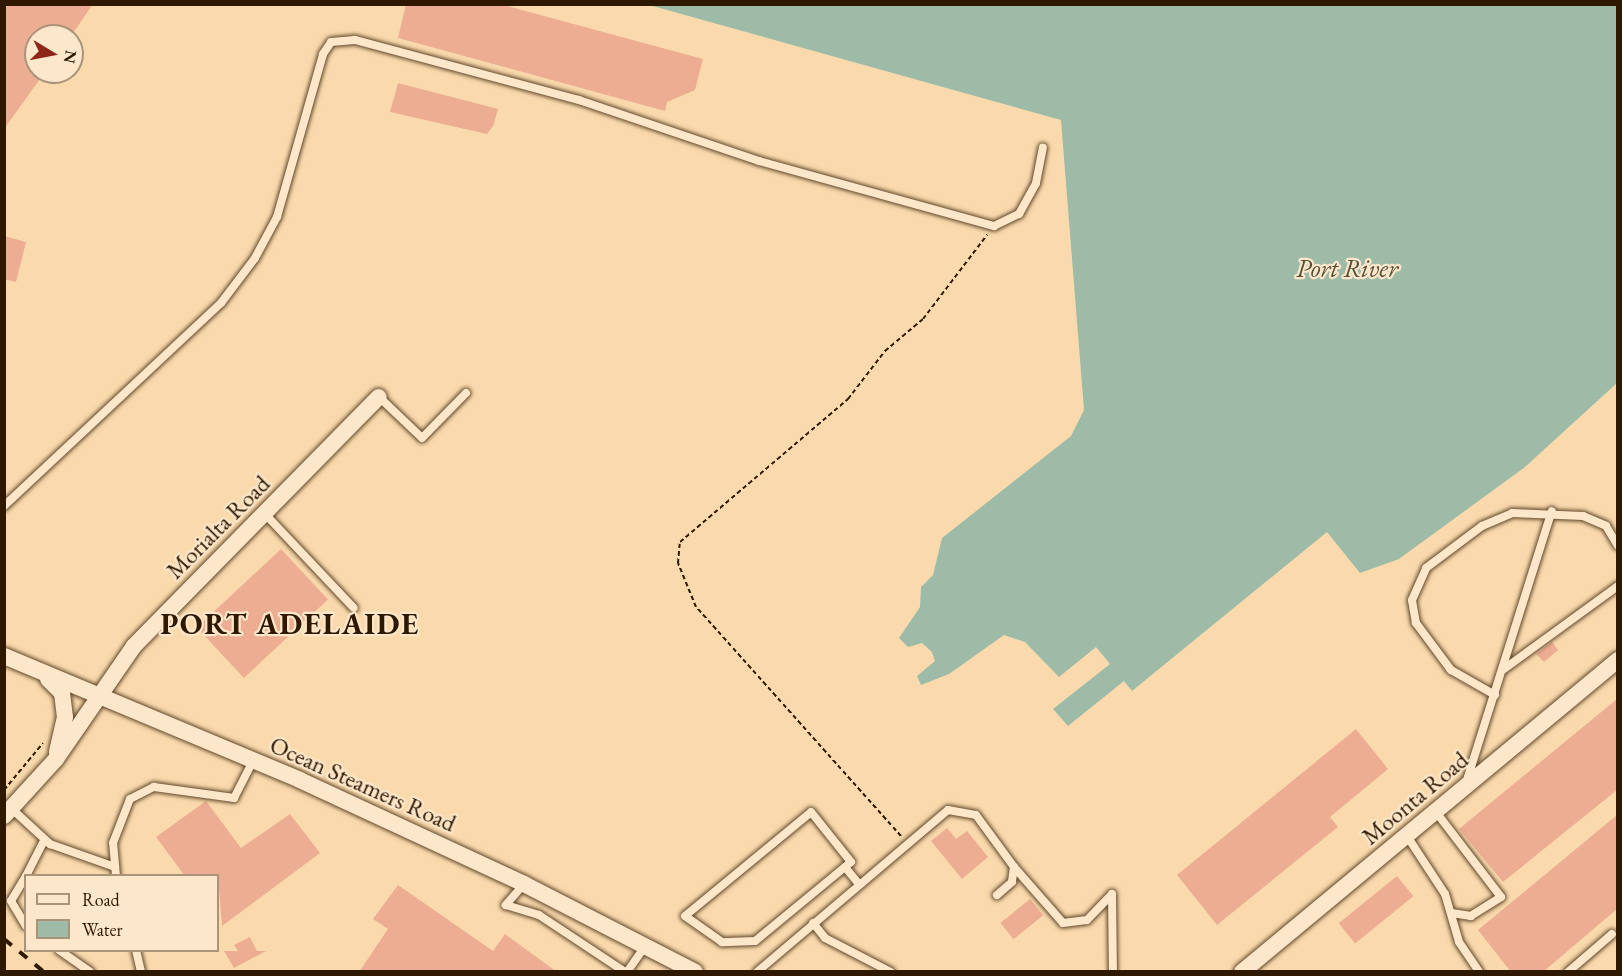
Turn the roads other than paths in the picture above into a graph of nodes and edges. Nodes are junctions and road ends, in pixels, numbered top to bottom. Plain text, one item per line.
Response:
1 (1043, 148) dead end
2 (466, 393) dead end
3 (379, 397) joint
4 (4, 506) edge
5 (1552, 511) junction
6 (265, 514) junction
7 (1617, 546) edge
8 (1617, 585) edge
9 (354, 608) dead end
10 (4, 656) edge
11 (1617, 660) edge
12 (1503, 669) junction
13 (43, 673) junction
14 (1495, 695) junction
15 (101, 699) junction
16 (56, 759) junction
17 (253, 761) junction
18 (1464, 789) junction
19 (1436, 812) junction
20 (7, 813) edge
21 (1407, 836) junction
22 (44, 841) junction
23 (845, 867) junction
24 (1014, 867) junction
25 (116, 871) edge
26 (27, 874) edge
27 (24, 879) edge
28 (524, 884) junction
29 (859, 884) junction
30 (997, 895) dead end
31 (1453, 913) junction
32 (24, 923) edge
33 (813, 923) junction
34 (1612, 934) dead end
35 (646, 944) junction
36 (60, 952) edge
37 (136, 952) edge
38 (90, 972) edge
39 (141, 972) edge
40 (626, 972) edge
41 (695, 972) edge
42 (757, 972) edge
43 (891, 972) edge
44 (1113, 972) edge
45 (1242, 972) edge
46 (1479, 972) edge
47 (1568, 972) edge

1 - 4 lane
2 - 3 lane
3 - 6 street, Morialta Road
5 - 7 lane
5 - 12 lane
5 - 14 lane
6 - 9 lane
6 - 15 street, Morialta Road
8 - 12 lane
10 - 13 street, Ocean Steamers Road
11 - 18 street, Moonta Road
12 - 14 lane
13 - 15 street, Ocean Steamers Road
13 - 16 street
14 - 18 lane
15 - 16 street, Morialta Road
15 - 17 street, Ocean Steamers Road
16 - 20 street, Morialta Road
17 - 25 lane
17 - 28 street, Ocean Steamers Road
18 - 19 street, Moonta Road
19 - 21 street, Moonta Road
19 - 31 lane
20 - 22 lane
21 - 31 lane
21 - 45 street, Moonta Road
22 - 25 lane
22 - 26 lane
23 - 23 lane
23 - 29 lane
24 - 29 lane
24 - 30 lane
24 - 44 lane
27 - 32 lane
28 - 35 street, Ocean Steamers Road
28 - 40 lane
29 - 33 lane
31 - 46 lane
33 - 42 lane
33 - 43 lane
34 - 47 lane
35 - 40 lane
35 - 41 street, Ocean Steamers Road
36 - 38 lane
37 - 39 lane

